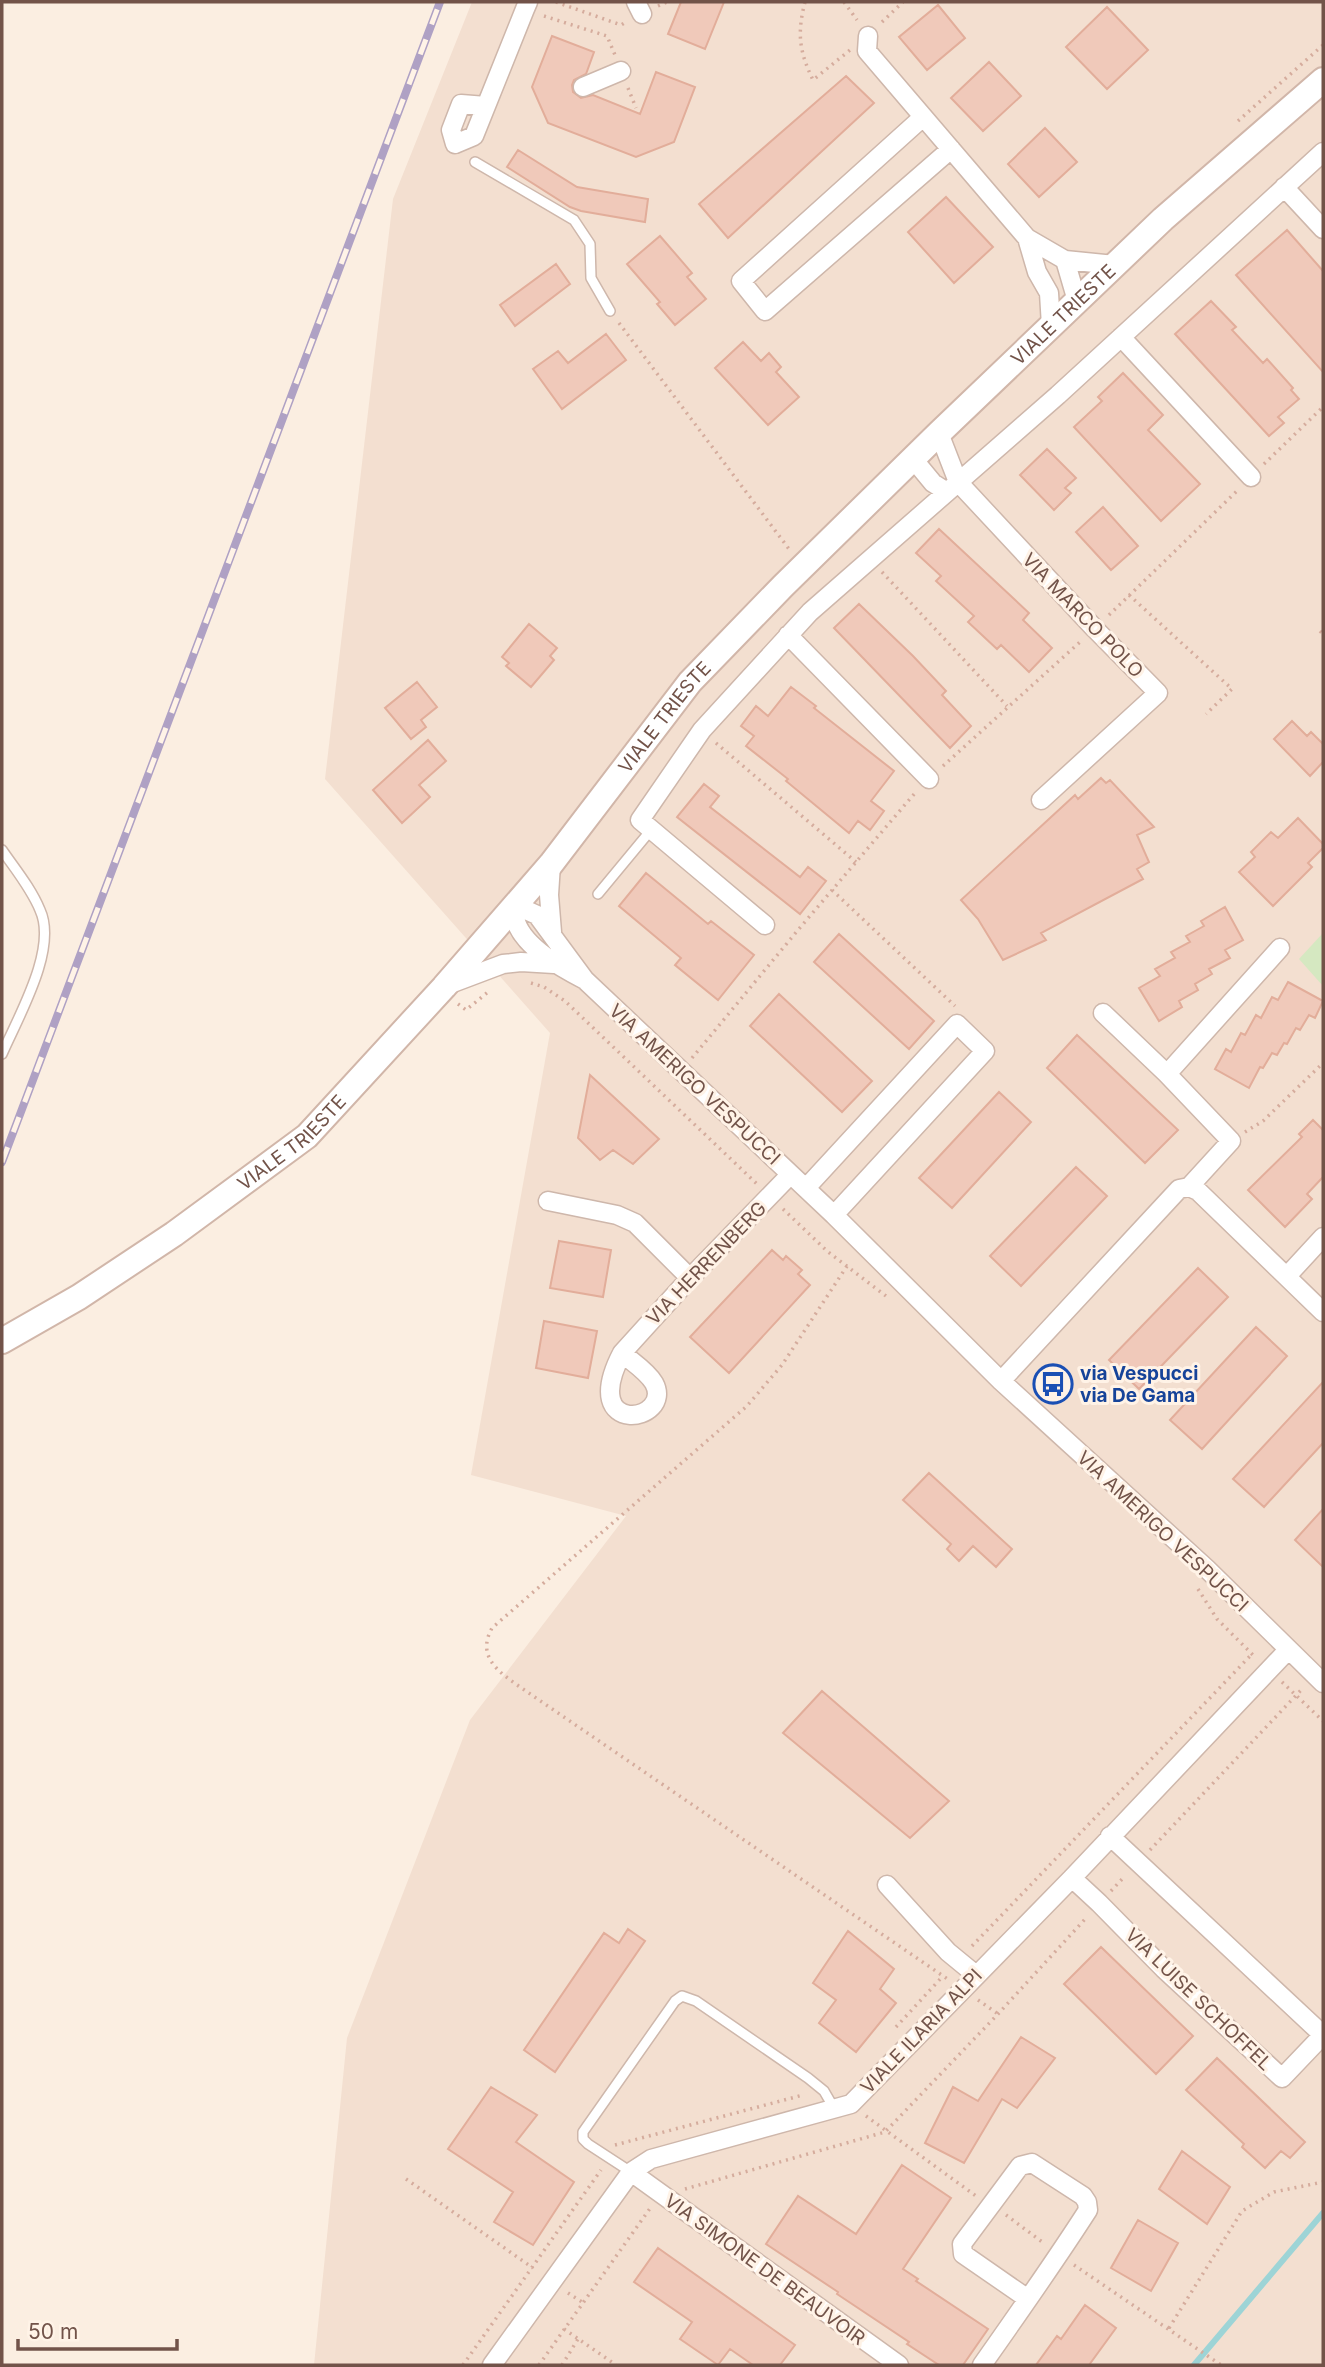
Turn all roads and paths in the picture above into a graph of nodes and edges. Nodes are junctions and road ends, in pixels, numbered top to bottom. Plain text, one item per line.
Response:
1 (556, 2) edge
2 (667, 2) edge
3 (805, 2) edge
4 (844, 2) edge
5 (903, 2) edge
6 (527, 6) edge
7 (639, 8) edge
8 (868, 36) junction
9 (1323, 46) edge
10 (621, 71) junction
11 (1323, 80) edge
12 (583, 87) dead end
13 (486, 106) dead end
14 (636, 108) dead end
15 (923, 117) junction
16 (1232, 126) dead end
17 (951, 149) junction
18 (1323, 152) edge
19 (475, 162) dead end
20 (1284, 187) junction
21 (1323, 229) edge
22 (1027, 238) junction
23 (1065, 260) junction
24 (1115, 264) junction
25 (1049, 293) junction
26 (1077, 301) junction
27 (610, 312) joint
28 (1051, 326) junction
29 (1121, 337) junction
30 (1323, 407) edge
31 (939, 433) junction
32 (914, 460) junction
33 (1251, 477) junction
34 (953, 487) junction
35 (870, 559) junction
36 (803, 568) junction
37 (1129, 595) junction
38 (1095, 629) junction
39 (788, 635) junction
40 (1007, 706) junction
41 (1206, 714) dead end
42 (702, 730) junction
43 (929, 779) junction
44 (1041, 800) dead end
45 (651, 830) junction
46 (2, 850) edge
47 (856, 862) junction
48 (551, 864) junction
49 (832, 890) junction
50 (598, 894) dead end
51 (515, 905) junction
52 (765, 925) dead end
53 (553, 936) junction
54 (1280, 948) dead end
55 (554, 964) junction
56 (585, 980) junction
57 (527, 982) dead end
58 (495, 987) dead end
59 (441, 989) junction
60 (1103, 1013) dead end
61 (963, 1014) dead end
62 (2, 1054) edge
63 (1323, 1063) edge
64 (682, 1070) junction
65 (1167, 1074) junction
66 (1231, 1141) junction
67 (790, 1175) junction
68 (1189, 1187) junction
69 (806, 1188) junction
70 (769, 1196) junction
71 (548, 1201) dead end
72 (834, 1215) junction
73 (1323, 1237) edge
74 (847, 1266) junction
75 (1287, 1276) junction
76 (690, 1278) junction
77 (889, 1298) dead end
78 (1323, 1311) edge
79 (2, 1341) edge
80 (622, 1353) dead end
81 (1001, 1381) junction
82 (1189, 1581) dead end
83 (1288, 1650) junction
84 (1252, 1654) junction
85 (1269, 1670) junction
86 (1323, 1683) edge
87 (1323, 1721) edge
88 (1110, 1836) junction
89 (1072, 1878) junction
90 (887, 1885) dead end
91 (948, 1952) junction
92 (976, 1975) junction
93 (1323, 2035) edge
94 (843, 2107) junction
95 (631, 2172) junction
96 (406, 2179) dead end
97 (1323, 2182) edge
98 (991, 2205) junction
99 (1059, 2255) junction
100 (552, 2282) junction
101 (1028, 2299) junction
102 (582, 2303) dead end
103 (1169, 2328) junction
104 (564, 2329) dead end
105 (578, 2339) junction
106 (613, 2364) edge
107 (492, 2365) edge
108 (562, 2365) edge
109 (899, 2365) edge
110 (982, 2365) edge
111 (1221, 2365) edge

1 - 7 path
2 - 7 path
3 - 8 path
4 - 8 path
5 - 8 path
6 - 10 path
6 - 13 street
8 - 15 street
9 - 16 path
10 - 12 street
10 - 14 path
11 - 24 main road, VIALE TRIESTE
15 - 17 street
15 - 17 street
17 - 22 street
18 - 20 street
19 - 27 lane
20 - 21 street
20 - 29 street
22 - 23 street
22 - 25 street
23 - 24 street
23 - 26 street
24 - 26 main road, VIALE TRIESTE
25 - 26 street
25 - 28 street
26 - 28 main road, VIALE TRIESTE
27 - 36 path
28 - 31 main road, VIALE TRIESTE
29 - 33 street
29 - 34 street
30 - 33 path
31 - 32 main road, VIALE TRIESTE
31 - 34 street, VIA MARCO POLO
32 - 34 street, VIA MARCO POLO
32 - 36 main road, VIALE TRIESTE
33 - 37 path
34 - 35 street
34 - 38 street, VIA MARCO POLO
35 - 39 street
35 - 40 path
36 - 48 main road, VIALE TRIESTE
37 - 38 path
37 - 41 path
38 - 40 path
38 - 44 street, VIA MARCO POLO
39 - 42 street
39 - 43 street
40 - 43 path
42 - 45 street
42 - 47 path
43 - 47 path
45 - 50 lane
45 - 52 street
46 - 62 lane
47 - 49 path
48 - 51 main road, VIALE TRIESTE
48 - 53 street
49 - 61 path
49 - 64 path
51 - 53 street, VIA AMERIGO VESPUCCI
51 - 55 street, VIA AMERIGO VESPUCCI
51 - 59 main road, VIALE TRIESTE
53 - 56 street, VIA AMERIGO VESPUCCI
54 - 65 street
55 - 56 street, VIA AMERIGO VESPUCCI
55 - 59 street, VIA AMERIGO VESPUCCI
56 - 64 street, VIA AMERIGO VESPUCCI
57 - 70 path
58 - 59 path
59 - 79 main road, VIALE TRIESTE
60 - 65 street
63 - 66 path
64 - 67 street, VIA AMERIGO VESPUCCI
65 - 66 street
66 - 68 street
67 - 69 street, VIA AMERIGO VESPUCCI
67 - 70 street, VIA HERRENBERG
68 - 75 street
68 - 81 street
69 - 72 street, VIA AMERIGO VESPUCCI
69 - 72 street
70 - 74 path
70 - 76 street, VIA HERRENBERG
71 - 76 street
72 - 81 street, VIA AMERIGO VESPUCCI
73 - 75 street
74 - 77 path
74 - 91 path
75 - 78 street
76 - 80 street, VIA HERRENBERG
81 - 83 street, VIA AMERIGO VESPUCCI
82 - 84 path
83 - 85 street, VIALE ILARIA ALPI
83 - 86 street, VIA AMERIGO VESPUCCI
84 - 85 path
84 - 91 path
85 - 87 path
85 - 88 street, VIALE ILARIA ALPI
88 - 89 street, VIALE ILARIA ALPI
88 - 93 street, VIA LUISE SCHOFFEL
89 - 92 street, VIALE ILARIA ALPI
89 - 93 street, VIA LUISE SCHOFFEL
90 - 91 street
91 - 92 street
92 - 94 street, VIALE ILARIA ALPI
94 - 95 street
94 - 95 lane
94 - 98 path
95 - 100 street
95 - 109 street, VIA SIMONE DE BEAUVOIR
96 - 100 path
97 - 103 path
98 - 99 path
98 - 99 street
98 - 101 street
99 - 101 street
99 - 103 path
100 - 102 path
100 - 107 street
101 - 110 street
103 - 111 path
104 - 105 path
105 - 106 path
105 - 108 path

